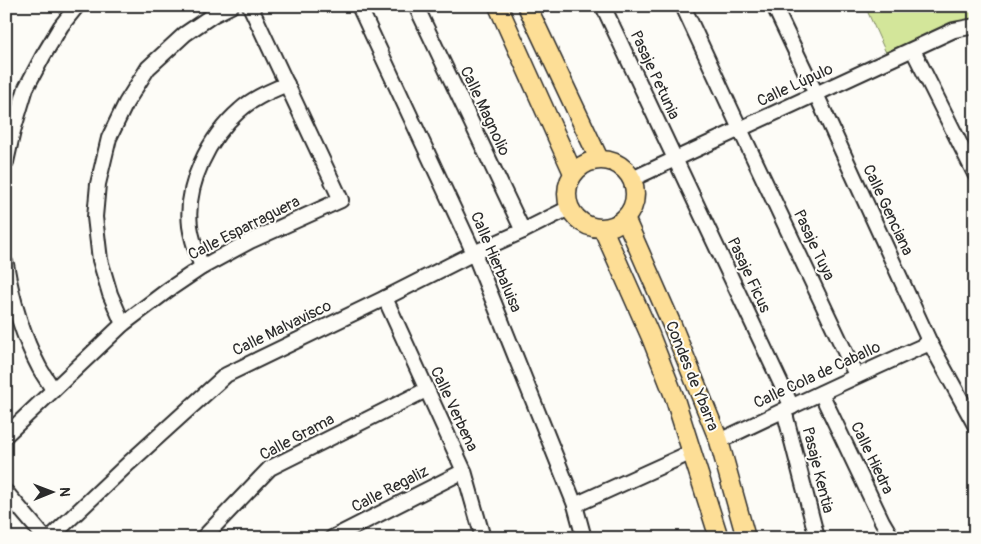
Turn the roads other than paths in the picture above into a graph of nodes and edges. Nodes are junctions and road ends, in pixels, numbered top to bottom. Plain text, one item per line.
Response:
1 (77, 6) edge
2 (231, 6) edge
3 (250, 6) edge
4 (359, 6) edge
5 (416, 6) edge
6 (498, 6) edge
7 (527, 6) edge
8 (603, 6) edge
9 (684, 6) edge
10 (774, 6) edge
11 (975, 26) edge
12 (913, 50) junction
13 (287, 84) junction
14 (816, 94) junction
15 (740, 129) junction
16 (599, 159) junction
17 (675, 159) junction
18 (6, 162) edge
19 (574, 172) junction
20 (975, 174) edge
21 (632, 179) junction
22 (569, 208) junction
23 (626, 218) junction
24 (603, 229) junction
25 (523, 232) junction
26 (474, 253) junction
27 (6, 264) edge
28 (202, 267) junction
29 (385, 298) junction
30 (123, 324) junction
31 (930, 343) junction
32 (856, 375) junction
33 (53, 390) junction
34 (426, 390) junction
35 (821, 393) junction
36 (788, 408) junction
37 (975, 425) edge
38 (6, 435) edge
39 (719, 441) junction
40 (692, 452) junction
41 (464, 471) junction
42 (6, 492) edge
43 (575, 505) junction
44 (44, 538) edge
45 (50, 538) edge
46 (203, 538) edge
47 (332, 538) edge
48 (483, 538) edge
49 (584, 538) edge
50 (719, 538) edge
51 (746, 538) edge
52 (817, 538) edge
53 (892, 538) edge

1 - 18 street
2 - 30 street
3 - 13 street, Calle Esparraguera
4 - 26 street, Calle Hierbaluisa
5 - 25 street, Calle Magnolio
6 - 19 main road
7 - 16 main road
8 - 17 street, Pasaje Petunia
9 - 15 street, Pasaje Tuya
10 - 14 street, Calle Genciana
11 - 12 street, Calle Lúpulo
12 - 14 street, Calle Lúpulo
12 - 20 street
13 - 28 street
13 - 28 street, Calle Esparraguera
14 - 15 street, Calle Lúpulo
14 - 31 street, Calle Genciana
15 - 17 street, Calle Lúpulo
15 - 32 street, Pasaje Tuya
16 - 19 main road
16 - 21 main road
17 - 21 street, Calle Lúpulo
17 - 36 street, Pasaje Ficus
19 - 22 main road
21 - 23 main road
22 - 24 main road
22 - 25 street, Calle Malvavisco
23 - 24 main road
23 - 39 main road, Condes de Ybarra
24 - 40 main road, Condes de Ybarra
25 - 26 street, Calle Malvavisco
26 - 29 street, Calle Malvavisco
26 - 43 street, Calle Hierbaluisa
27 - 33 street
28 - 30 street, Calle Esparraguera
29 - 34 street, Calle Verbena
29 - 45 street, Calle Malvavisco
30 - 33 street, Calle Esparraguera
31 - 32 street, Calle Cola de Caballo
31 - 37 street, Calle Genciana
32 - 35 street, Calle Cola de Caballo
33 - 38 street, Calle Esparraguera
34 - 41 street, Calle Verbena
34 - 46 street, Calle Grama
35 - 36 street, Calle Cola de Caballo
35 - 53 street, Calle Hiedra
36 - 39 street, Calle Cola de Caballo
36 - 52 street, Pasaje Kentia
39 - 51 main road, Condes de Ybarra
40 - 43 street
40 - 50 main road, Condes de Ybarra
41 - 47 street, Calle Regaliz
41 - 48 street, Calle Verbena
42 - 44 street
43 - 49 street, Calle Hierbaluisa

